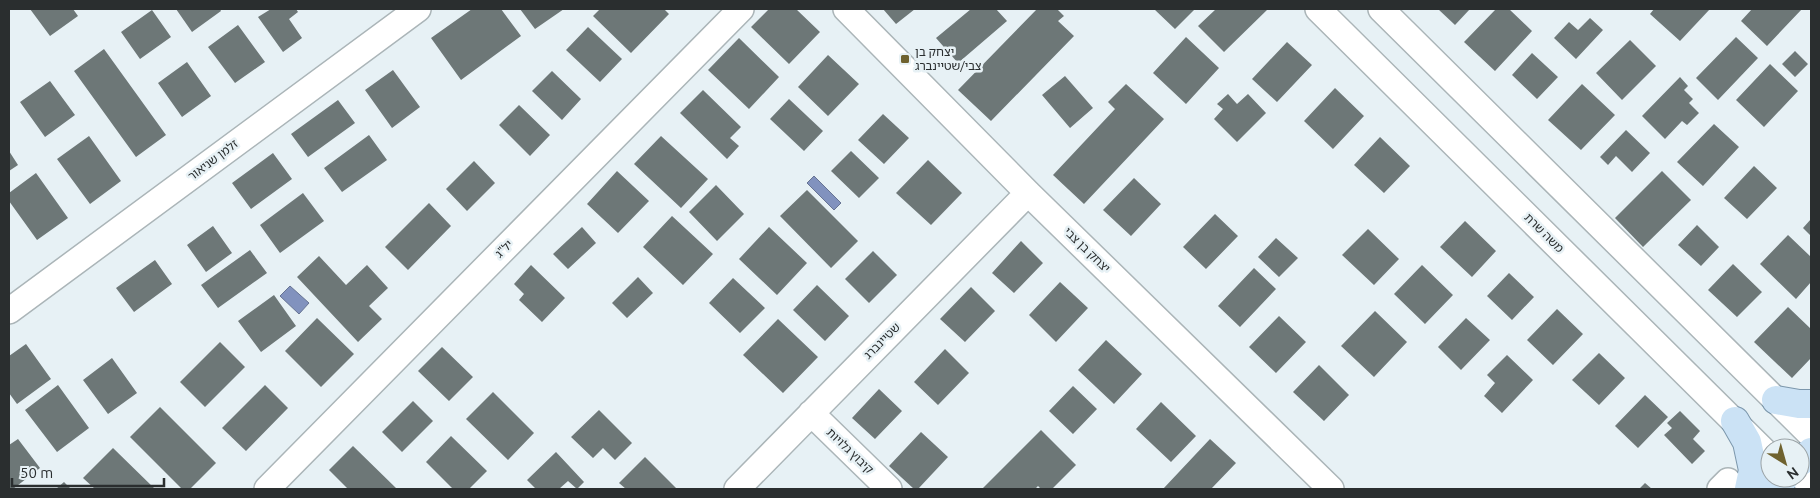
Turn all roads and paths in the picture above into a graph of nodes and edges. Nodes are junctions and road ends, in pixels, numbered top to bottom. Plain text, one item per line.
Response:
1 (418, 9) edge
2 (741, 9) edge
3 (846, 9) edge
4 (1318, 9) edge
5 (1381, 9) edge
6 (1028, 193) junction
7 (9, 311) edge
8 (1776, 400) junction
9 (1811, 404) edge
10 (811, 413) junction
11 (1735, 421) junction
12 (1811, 435) edge
13 (1760, 447) edge
14 (1732, 486) edge
15 (268, 489) edge
16 (737, 489) edge
17 (889, 489) edge
18 (1331, 489) edge

1 - 7 street, זלמן שניאור
2 - 15 street, יל"ג
3 - 6 street, יצחק בן צבי
4 - 11 street, משה שרת
5 - 8 street
6 - 10 street, שטיינברג
6 - 18 street, יצחק בן צבי
8 - 9 main road
8 - 12 street
10 - 16 street, שטיינברג
10 - 17 street, קיבוץ גלויות
11 - 13 street, משה שרת
11 - 14 main road

